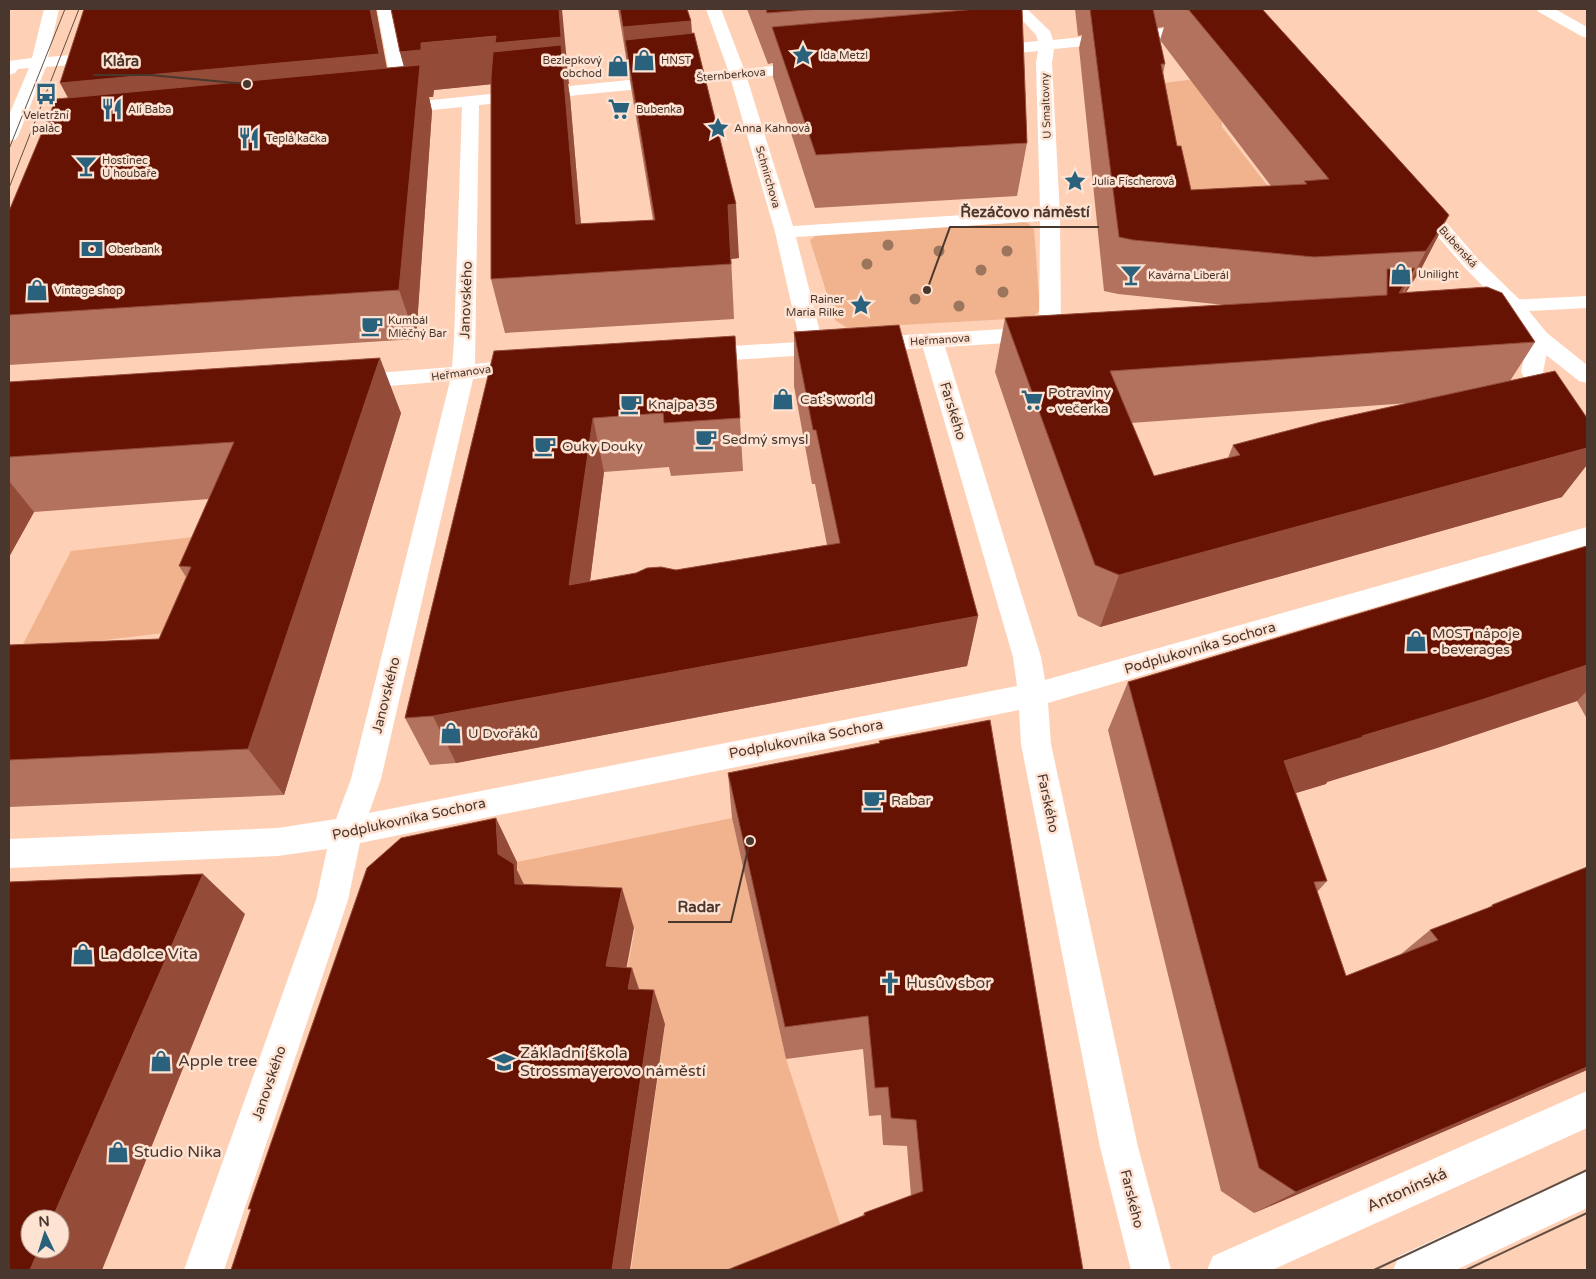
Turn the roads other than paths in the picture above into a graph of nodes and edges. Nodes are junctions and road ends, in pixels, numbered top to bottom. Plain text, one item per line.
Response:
1 (51, 9) edge
2 (384, 9) edge
3 (714, 9) edge
4 (1019, 9) edge
5 (1544, 9) edge
6 (1212, 29) edge
7 (1587, 33) edge
8 (86, 42) edge
9 (1047, 45) junction
10 (967, 52) edge
11 (82, 59) junction
12 (39, 63) junction
13 (831, 65) edge
14 (9, 70) edge
15 (737, 74) junction
16 (76, 78) edge
17 (471, 101) junction
18 (405, 108) junction
19 (375, 111) edge
20 (9, 136) edge
21 (1406, 190) edge
22 (1050, 215) junction
23 (785, 232) junction
24 (1587, 302) edge
25 (1513, 305) junction
26 (1464, 308) edge
27 (1060, 332) joint
28 (1539, 338) junction
29 (932, 340) junction
30 (813, 348) junction
31 (1587, 354) edge
32 (673, 357) edge
33 (545, 364) edge
34 (463, 373) junction
35 (1587, 376) edge
36 (330, 384) edge
37 (1587, 454) edge
38 (1587, 536) edge
39 (1034, 695) junction
40 (347, 832) junction
41 (9, 854) edge
42 (1587, 1109) edge
43 (1587, 1188) edge
44 (204, 1270) edge
45 (1151, 1270) edge
46 (1227, 1270) edge
47 (1413, 1270) edge

1 - 12 street
2 - 18 street
3 - 15 street, Schnirchova
4 - 9 street
5 - 7 street
6 - 9 street
8 - 11 street
9 - 10 street
9 - 22 street, U Smaltovny
11 - 12 street
11 - 16 street
12 - 14 street
12 - 20 street
13 - 15 street, Šternberkova
15 - 17 street, Šternberkova
15 - 23 street, Schnirchova
17 - 18 street, Šternberkova
17 - 34 street, Janovského
18 - 19 street, Šternberkova
21 - 25 street, Bubenská
22 - 23 street
22 - 27 street, U Smaltovny
23 - 30 street, Schnirchova
24 - 25 street
25 - 26 street
25 - 28 street, Bubenská
25 - 31 street, Bubenská
27 - 29 street, Heřmanova
28 - 35 street, Bubenská
28 - 37 street
29 - 30 street, Heřmanova
29 - 39 street, Farského
30 - 32 street, Heřmanova
33 - 34 street, Heřmanova
34 - 36 street, Heřmanova
34 - 40 street, Janovského
38 - 39 street, Podplukovníka Sochora
39 - 40 street, Podplukovníka Sochora
39 - 45 street, Farského
40 - 41 street, Podplukovníka Sochora
40 - 44 street, Janovského
42 - 46 street, Antonínská
43 - 47 street

